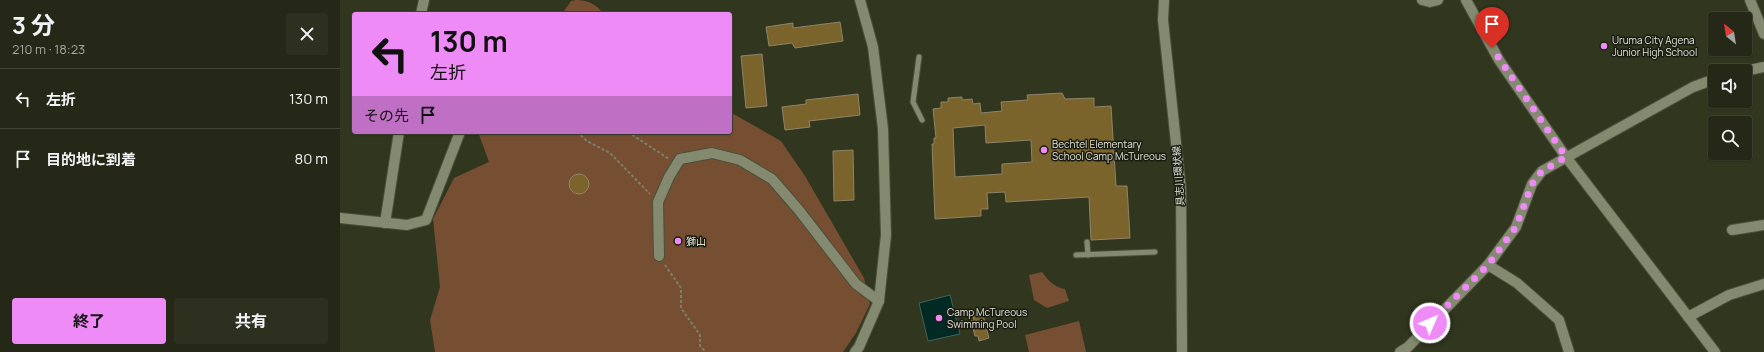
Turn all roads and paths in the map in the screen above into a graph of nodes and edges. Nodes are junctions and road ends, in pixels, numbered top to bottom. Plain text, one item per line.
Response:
1 (424, 0) edge
2 (860, 0) edge
3 (1164, 0) edge
4 (1422, 0) edge
5 (1438, 0) edge
6 (1466, 0) edge
7 (1750, 0) edge
8 (421, 12) edge
9 (1764, 34) edge
10 (919, 57) dead end
11 (1764, 67) edge
12 (1752, 70) edge
13 (1708, 82) edge
14 (922, 120) dead end
15 (399, 134) edge
16 (459, 134) edge
17 (579, 134) edge
18 (631, 134) edge
19 (1566, 157) junction
20 (676, 165) junction
21 (658, 202) junction
22 (340, 218) edge
23 (385, 223) junction
24 (1764, 225) edge
25 (1732, 230) dead end
26 (1087, 242) dead end
27 (1155, 252) dead end
28 (1076, 255) dead end
29 (1088, 255) junction
30 (659, 256) joint
31 (1488, 265) junction
32 (1764, 284) edge
33 (879, 301) junction
34 (1688, 317) junction
35 (1406, 350) edge
36 (705, 351) dead end
37 (855, 352) edge
38 (1182, 352) edge
39 (1569, 352) edge
40 (1715, 352) edge

1 - 8 street
2 - 33 street
3 - 38 street, 具志川環状線
4 - 5 street
6 - 19 street
7 - 9 street
10 - 14 lane
11 - 12 street
13 - 19 street
15 - 23 street
16 - 23 street
17 - 21 path
18 - 20 path
19 - 31 street
19 - 34 street
20 - 21 street
20 - 33 street
21 - 30 street
22 - 23 street
24 - 25 street
26 - 29 lane
27 - 29 lane
28 - 29 lane
30 - 36 path
31 - 35 street
31 - 39 street
32 - 34 street
33 - 37 street
34 - 40 street

